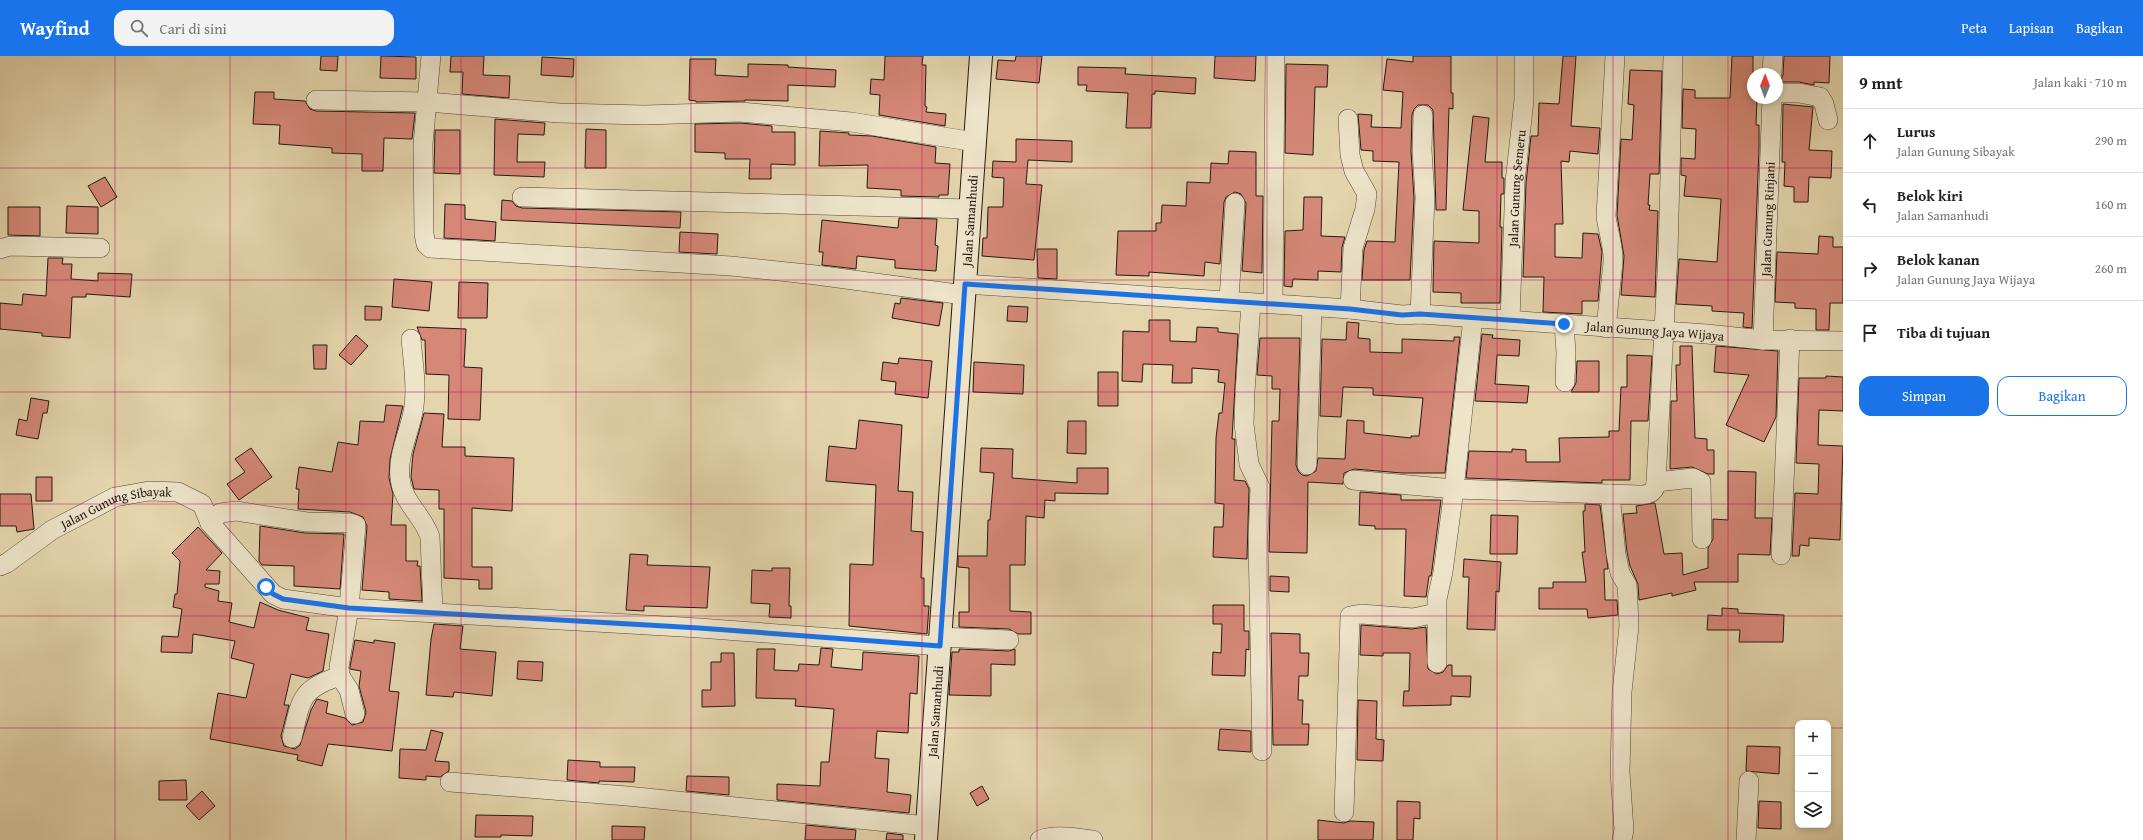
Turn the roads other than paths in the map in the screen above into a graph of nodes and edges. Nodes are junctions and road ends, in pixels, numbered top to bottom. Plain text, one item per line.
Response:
1 (431, 56) edge
2 (981, 56) edge
3 (1275, 56) edge
4 (1524, 56) edge
5 (1615, 56) edge
6 (1673, 56) edge
7 (1783, 93) edge
8 (316, 100) dead end
9 (428, 102) junction
10 (1772, 104) edge
11 (1424, 115) dead end
12 (1348, 119) dead end
13 (1828, 120) dead end
14 (975, 142) junction
15 (522, 197) dead end
16 (1235, 203) dead end
17 (970, 209) junction
18 (100, 248) dead end
19 (0, 249) edge
20 (965, 290) junction
21 (1229, 300) junction
22 (1251, 303) junction
23 (1273, 303) junction
24 (1312, 307) junction
25 (1350, 309) junction
26 (1420, 314) junction
27 (1473, 318) junction
28 (1510, 320) junction
29 (1564, 324) junction
30 (1606, 328) junction
31 (1663, 331) junction
32 (411, 339) dead end
33 (1790, 339) junction
34 (1763, 340) junction
35 (1843, 341) edge
36 (1565, 382) dead end
37 (1307, 465) dead end
38 (1353, 480) dead end
39 (1656, 482) junction
40 (1454, 489) junction
41 (1610, 494) junction
42 (210, 523) junction
43 (1702, 539) dead end
44 (1781, 555) dead end
45 (0, 566) edge
46 (349, 608) junction
47 (434, 612) junction
48 (1436, 613) junction
49 (1009, 640) dead end
50 (940, 642) junction
51 (1437, 663) dead end
52 (340, 676) junction
53 (355, 714) dead end
54 (292, 738) dead end
55 (1262, 751) dead end
56 (1749, 781) dead end
57 (450, 782) dead end
58 (1344, 812) dead end
59 (926, 833) edge
60 (1040, 840) edge
61 (1093, 840) edge
62 (1622, 840) edge
63 (1746, 840) edge

1 - 9 street
2 - 14 street, Jalan Samanhudi
3 - 23 street
4 - 28 street, Jalan Gunung Semeru
5 - 30 street
6 - 31 street
7 - 13 street
8 - 9 street
9 - 14 street
9 - 20 street, Jalan Gunung Jaya Wijaya
10 - 34 street, Jalan Gunung Rinjani
11 - 26 street
12 - 25 street
14 - 17 street, Jalan Samanhudi
15 - 17 street
16 - 21 street
17 - 20 street, Jalan Samanhudi
18 - 19 street
20 - 21 street, Jalan Gunung Jaya Wijaya
20 - 50 street, Jalan Samanhudi
21 - 22 street, Jalan Gunung Jaya Wijaya
22 - 23 street, Jalan Gunung Jaya Wijaya
22 - 55 street
23 - 24 street, Jalan Gunung Jaya Wijaya
24 - 25 street, Jalan Gunung Jaya Wijaya
24 - 37 street
25 - 26 street, Jalan Gunung Jaya Wijaya
26 - 27 street, Jalan Gunung Jaya Wijaya
27 - 28 street, Jalan Gunung Jaya Wijaya
27 - 40 street
28 - 29 street, Jalan Gunung Jaya Wijaya
29 - 30 street, Jalan Gunung Jaya Wijaya
29 - 36 street
30 - 31 street, Jalan Gunung Jaya Wijaya
31 - 34 street, Jalan Gunung Jaya Wijaya
31 - 39 street
32 - 47 street
33 - 34 street, Jalan Gunung Jaya Wijaya
33 - 35 street, Jalan Gunung Jaya Wijaya
33 - 44 street
38 - 40 street
39 - 41 street
39 - 43 street
40 - 41 street
40 - 48 street
41 - 62 street
42 - 45 street, Jalan Gunung Sibayak
42 - 46 street, Jalan Gunung Sibayak
42 - 46 street
46 - 47 street, Jalan Gunung Sibayak
46 - 52 street
47 - 50 street, Jalan Gunung Sibayak
48 - 51 street
48 - 58 street
49 - 50 street, Jalan Gunung Sibayak
50 - 59 street, Jalan Samanhudi
52 - 53 street
52 - 54 street
56 - 63 street
57 - 59 street
60 - 61 street

